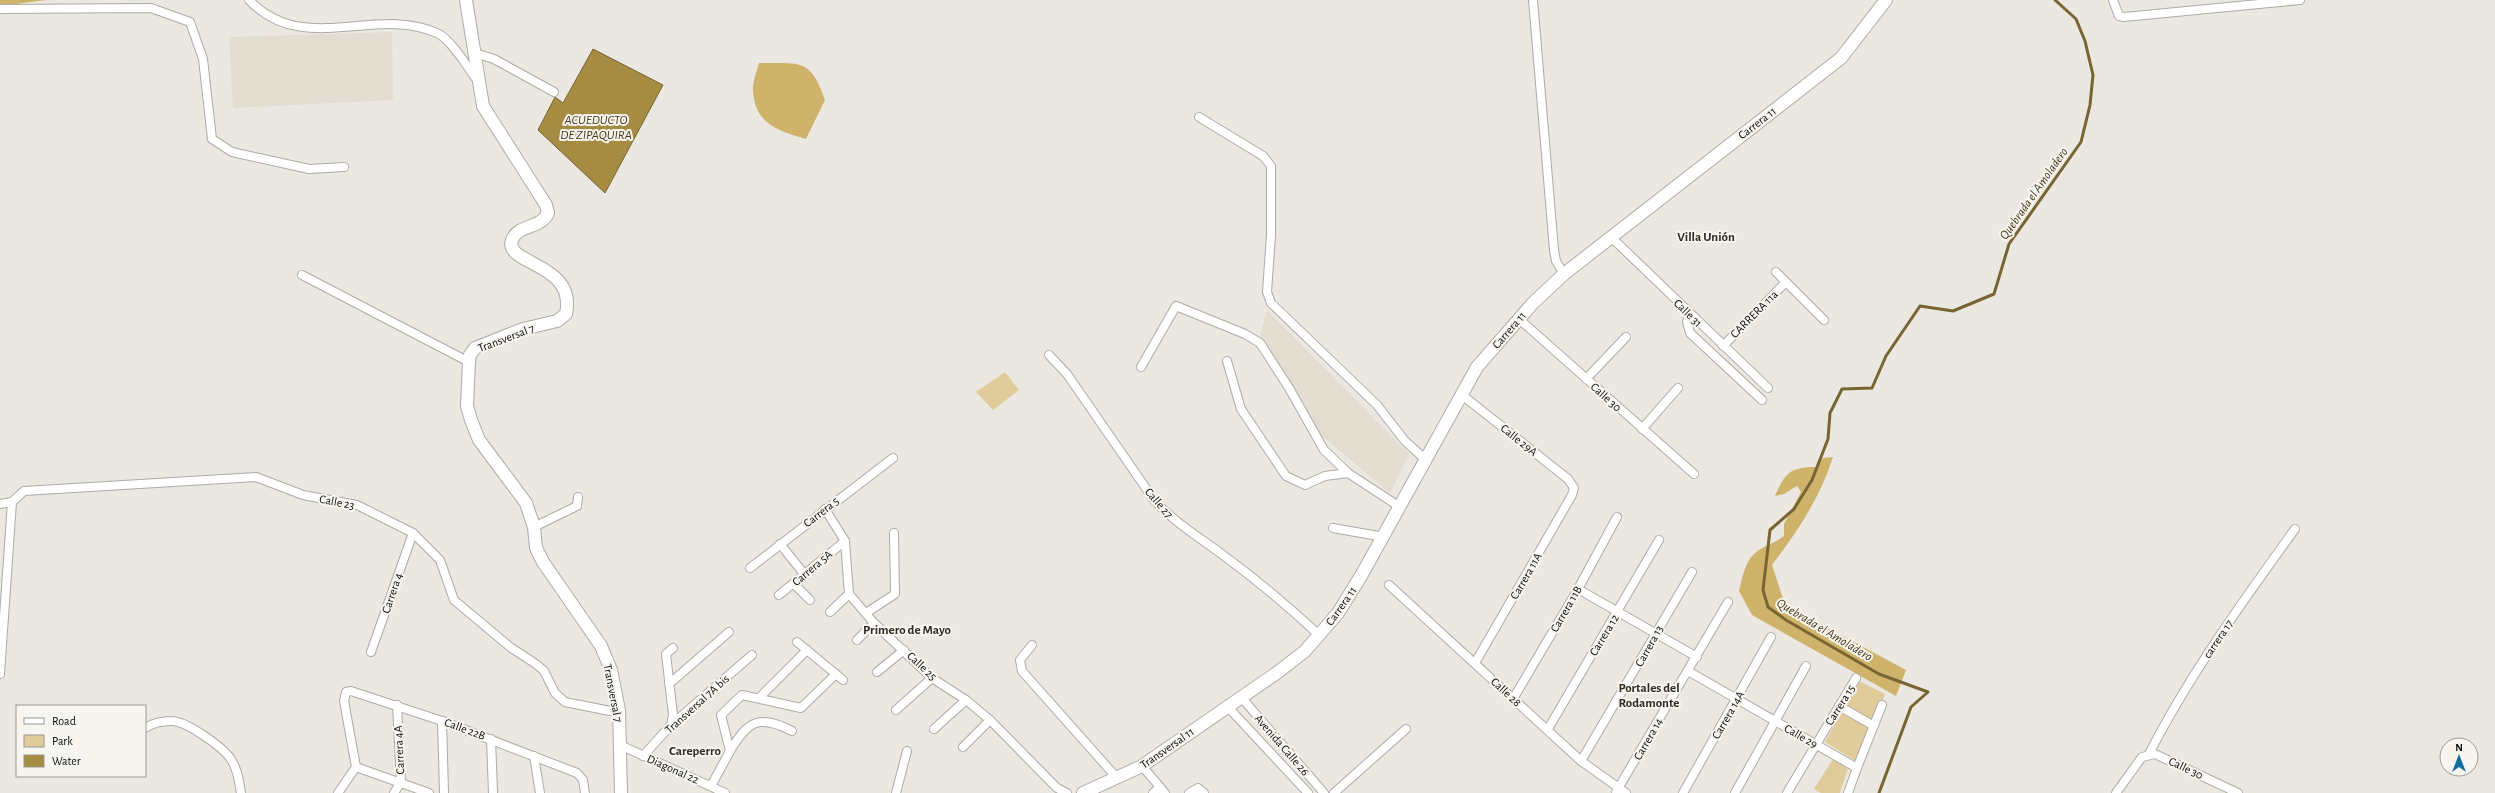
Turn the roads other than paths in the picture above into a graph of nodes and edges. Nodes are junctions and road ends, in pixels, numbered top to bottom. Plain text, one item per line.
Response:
1 (249, 0) edge
2 (466, 0) edge
3 (1533, 0) edge
4 (1886, 0) edge
5 (2113, 0) edge
6 (2300, 0) edge
7 (0, 9) edge
8 (475, 54) junction
9 (478, 83) junction
10 (554, 92) dead end
11 (1199, 117) dead end
12 (344, 167) dead end
13 (1611, 238) junction
14 (1776, 272) dead end
15 (1564, 274) junction
16 (302, 275) dead end
17 (1785, 283) junction
18 (1689, 314) junction
19 (1519, 319) junction
20 (1824, 320) dead end
21 (1626, 337) dead end
22 (1723, 346) junction
23 (1049, 355) dead end
24 (469, 362) junction
25 (1227, 362) dead end
26 (1141, 367) dead end
27 (1586, 379) junction
28 (1678, 388) dead end
29 (1768, 388) dead end
30 (1462, 395) junction
31 (1762, 400) dead end
32 (1642, 429) junction
33 (893, 458) dead end
34 (1426, 460) junction
35 (1348, 473) junction
36 (1694, 474) dead end
37 (1574, 488) joint
38 (578, 497) dead end
39 (12, 502) junction
40 (0, 504) edge
41 (1400, 507) junction
42 (825, 509) junction
43 (1617, 516) dead end
44 (534, 527) junction
45 (1333, 528) dead end
46 (2296, 529) dead end
47 (413, 533) junction
48 (894, 533) dead end
49 (1384, 537) junction
50 (1659, 540) dead end
51 (845, 541) junction
52 (780, 544) junction
53 (750, 568) dead end
54 (1692, 572) dead end
55 (805, 575) junction
56 (794, 584) junction
57 (1389, 585) dead end
58 (1578, 589) junction
59 (849, 594) junction
60 (779, 595) dead end
61 (810, 600) dead end
62 (1728, 602) dead end
63 (1618, 611) junction
64 (830, 612) dead end
65 (866, 613) junction
66 (874, 623) junction
67 (729, 632) dead end
68 (1656, 632) junction
69 (1319, 635) junction
70 (1771, 637) dead end
71 (857, 640) dead end
72 (797, 642) dead end
73 (1032, 645) dead end
74 (673, 648) dead end
75 (807, 650) junction
76 (904, 650) junction
77 (371, 652) dead end
78 (752, 655) dead end
79 (1697, 657) junction
80 (1475, 663) junction
81 (1806, 666) dead end
82 (1688, 671) junction
83 (878, 672) dead end
84 (0, 674) edge
85 (932, 678) junction
86 (1856, 678) dead end
87 (669, 684) junction
88 (760, 697) junction
89 (1240, 697) junction
90 (1513, 699) junction
91 (1737, 699) junction
92 (966, 700) junction
93 (397, 705) junction
94 (1882, 705) dead end
95 (1227, 706) junction
96 (1839, 706) junction
97 (619, 710) junction
98 (896, 710) dead end
99 (990, 720) junction
100 (442, 721) junction
101 (1206, 721) joint
102 (1775, 721) junction
103 (671, 725) junction
104 (1874, 726) junction
105 (146, 727) edge
106 (934, 729) dead end
107 (1406, 729) dead end
108 (1548, 729) junction
109 (792, 731) dead end
110 (491, 739) junction
111 (1815, 744) junction
112 (620, 745) junction
113 (963, 747) dead end
114 (730, 751) junction
115 (906, 751) dead end
116 (2152, 754) junction
117 (534, 756) junction
118 (643, 756) junction
119 (1581, 761) junction
120 (1142, 766) junction
121 (356, 767) junction
122 (1857, 768) junction
123 (1117, 778) junction
124 (401, 782) junction
125 (711, 786) junction
126 (1162, 790) edge
127 (1620, 792) edge
128 (241, 793) edge
129 (338, 793) edge
130 (394, 793) edge
131 (429, 793) edge
132 (444, 793) edge
133 (494, 793) edge
134 (540, 793) edge
135 (585, 793) edge
136 (621, 793) edge
137 (725, 793) edge
138 (896, 793) edge
139 (1067, 793) edge
140 (1083, 793) edge
141 (1153, 793) edge
142 (1189, 793) edge
143 (1204, 793) edge
144 (1308, 793) edge
145 (1324, 793) edge
146 (1334, 793) edge
147 (1683, 793) edge
148 (1735, 793) edge
149 (1787, 793) edge
150 (1848, 793) edge
151 (2116, 793) edge
152 (2238, 793) edge

1 - 9 street
2 - 8 street, Transversal 7
3 - 15 street
4 - 13 street, Carrera 11
5 - 6 street
7 - 12 street
8 - 9 street, Transversal 7
8 - 10 street
9 - 24 street, Transversal 7
11 - 34 street
13 - 15 street, Carrera 11
13 - 18 street, Calle 31
14 - 17 street
15 - 19 street, Carrera 11
16 - 24 street
17 - 20 street
17 - 22 street, CARRERA 11a
18 - 22 street, Calle 31
18 - 31 street
19 - 27 street, Calle 30
19 - 30 street, Carrera 11
21 - 27 street
22 - 29 street, Calle 31
23 - 69 street, Calle 27
24 - 44 street, Transversal 7
25 - 35 street
26 - 35 street
27 - 32 street, Calle 30
28 - 32 street
30 - 34 street, Carrera 11
30 - 37 street, Calle 29A
32 - 36 street, Calle 30
33 - 42 street, Carrera 5
34 - 41 street, Carrera 11
35 - 41 street
37 - 80 street, Carrera 11A
38 - 44 street
39 - 40 street, Calle 23
39 - 47 street, Calle 23
39 - 84 street
41 - 49 street, Carrera 11
42 - 51 street
42 - 52 street, Carrera 5
43 - 58 street, Carrera 11B
44 - 97 street, Transversal 7
45 - 49 street
46 - 116 street, carrera 17
47 - 77 street, Carrera 4
47 - 97 street, Calle 23
48 - 65 street
49 - 69 street, Carrera 11
50 - 63 street, Carrera 12
51 - 55 street, Carrera 5A
51 - 59 street
52 - 53 street, Carrera 5
52 - 55 street
54 - 68 street, Carrera 13
55 - 56 street, Carrera 5A
56 - 60 street, Carrera 5A
56 - 61 street
57 - 80 street, Calle 28
58 - 63 street
58 - 90 street, Carrera 11B
59 - 64 street
59 - 65 street, Calle 25
62 - 79 street, Carrera 14
63 - 68 street
63 - 108 street, Carrera 12
65 - 66 street, Calle 25
66 - 71 street
66 - 76 street, Calle 25
67 - 87 street
68 - 79 street
68 - 119 street, Carrera 13
69 - 89 street, Carrera 11
70 - 91 street, Carrera 14A
72 - 75 street
73 - 123 street
74 - 87 street
75 - 88 street
75 - 88 street
76 - 83 street
76 - 85 street, Calle 25
78 - 103 street, Transversal 7A bis
79 - 82 street, Carrera 14
80 - 90 street, Calle 28
81 - 102 street
82 - 91 street, Calle 29
82 - 127 street, Carrera 14
85 - 92 street, Calle 25
85 - 98 street
86 - 96 street, Carrera 15
87 - 103 street
88 - 114 street
89 - 95 street, Carrera 11
89 - 145 street, Avenida Calle 26
90 - 108 street, Calle 28
91 - 102 street, Calle 29
91 - 147 street, Carrera 14A
92 - 99 street, Calle 25
92 - 106 street
93 - 100 street, Calle 22B
93 - 121 street, Calle 22B
93 - 124 street, Carrera 4A
94 - 104 street
95 - 101 street, Carrera 11
95 - 144 street, Avenida Calle 26
96 - 104 street
96 - 111 street, Carrera 15
97 - 112 street, Transversal 7
99 - 113 street
99 - 139 street, Calle 25
100 - 110 street, Calle 22B
100 - 132 street
101 - 120 street, Transversal 11
102 - 111 street, Calle 29
102 - 148 street
103 - 118 street, Transversal 7A bis
104 - 122 street
105 - 128 street
107 - 146 street
108 - 119 street, Calle 28
109 - 114 street
110 - 117 street, Calle 22B
110 - 133 street
111 - 122 street, Calle 29
111 - 149 street, Carrera 15
112 - 118 street, Diagonal 22
112 - 136 street, Transversal 7
114 - 125 street
115 - 138 street
116 - 151 street
116 - 152 street, Calle 30
117 - 134 street
117 - 135 street, Calle 22B
118 - 125 street, Diagonal 22
119 - 127 street, Calle 28
120 - 123 street, Transversal 11
120 - 126 street
121 - 124 street
121 - 129 street
122 - 150 street
123 - 140 street, Transversal 11
124 - 130 street, Carrera 4A
124 - 131 street
125 - 137 street, Diagonal 22
126 - 141 street
142 - 143 street

